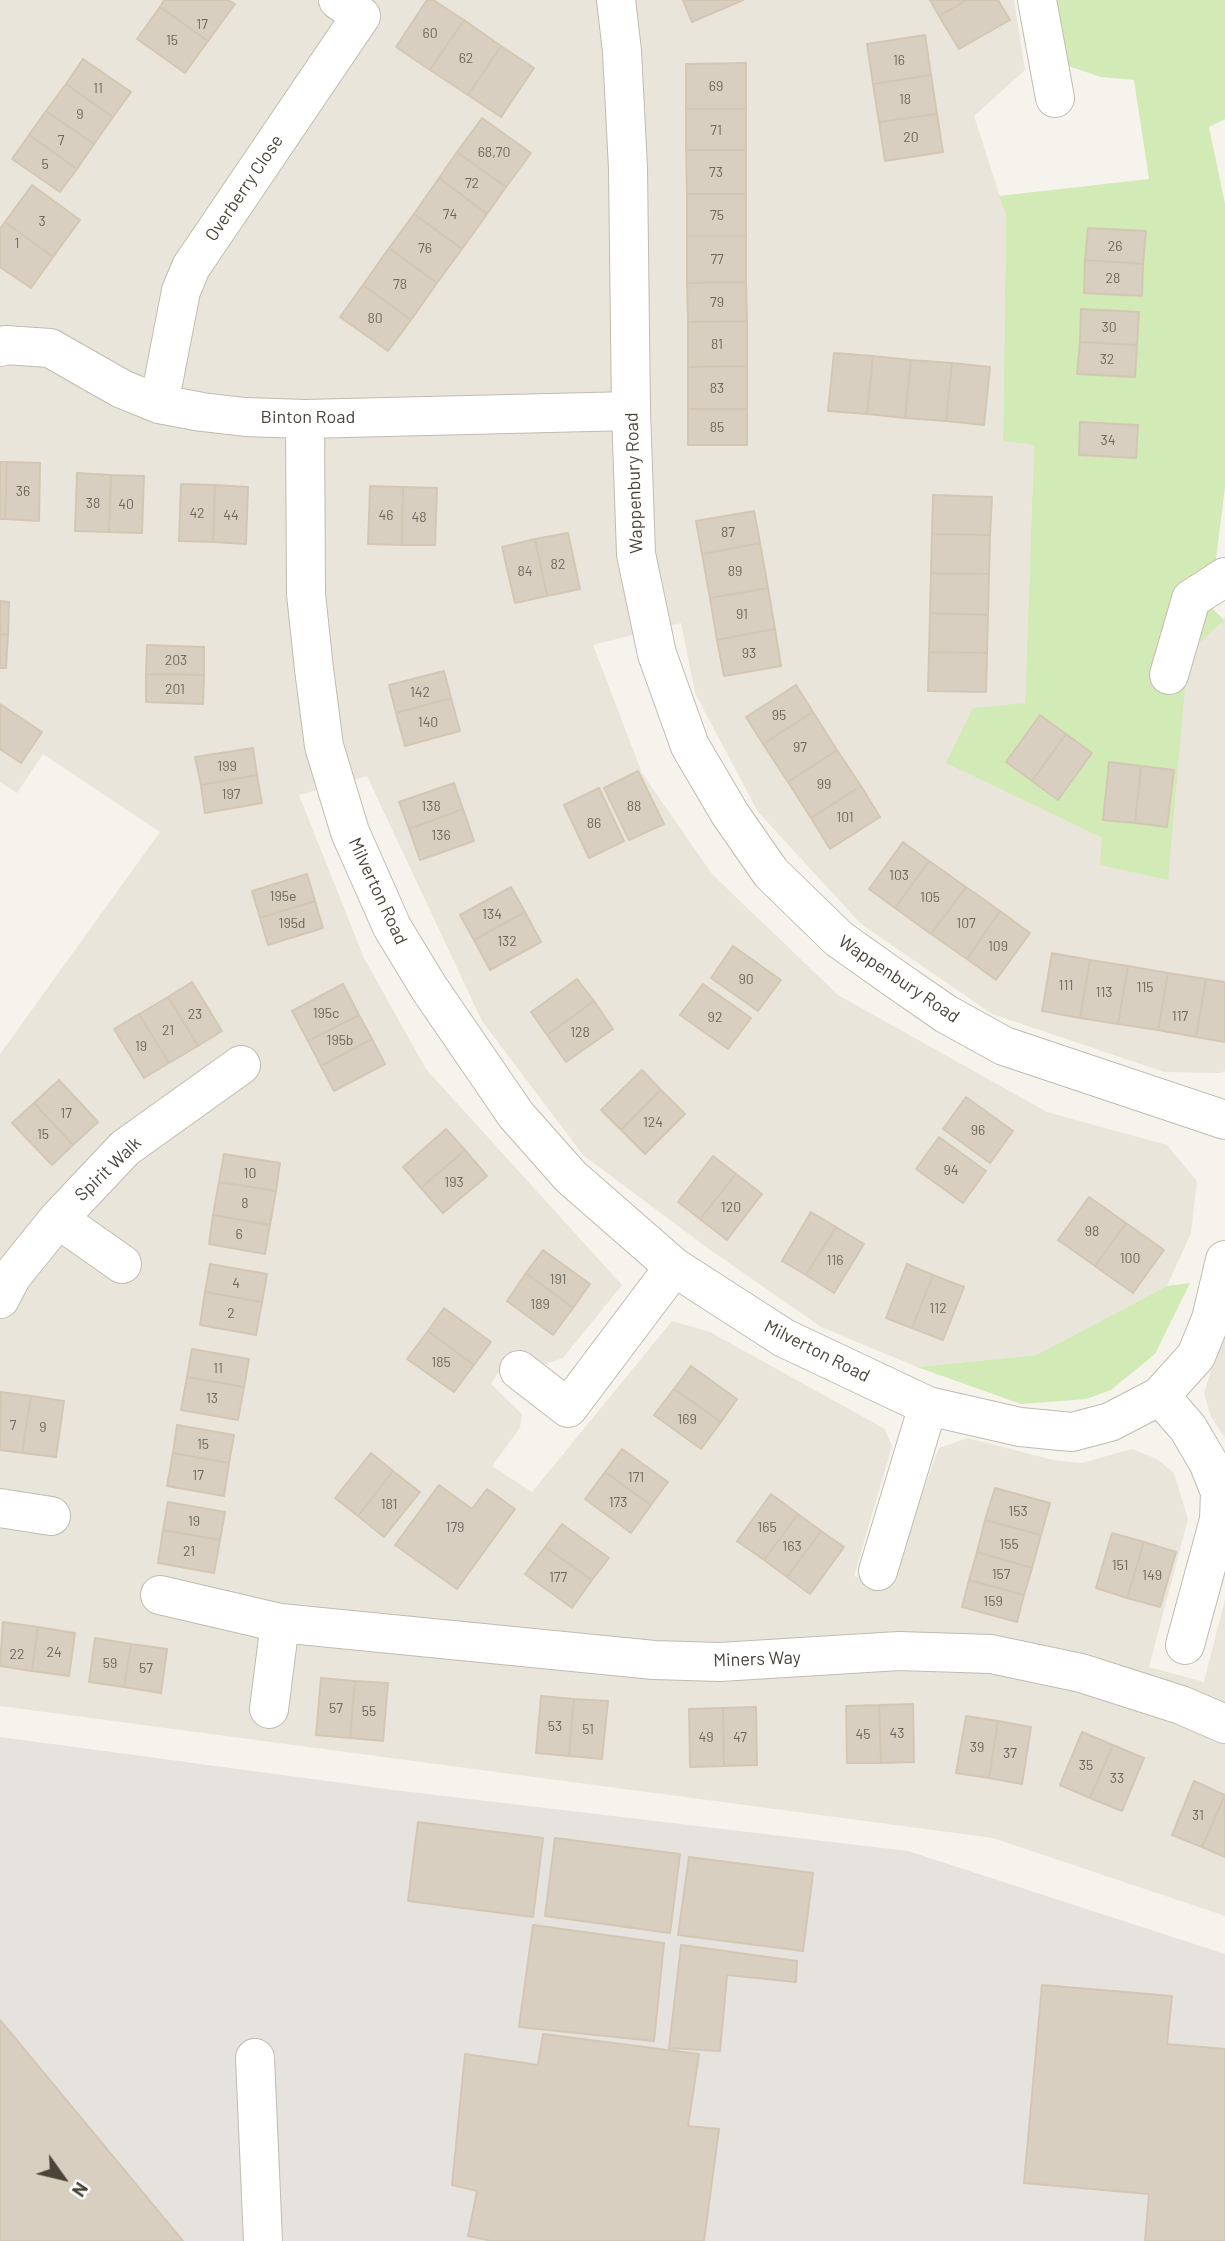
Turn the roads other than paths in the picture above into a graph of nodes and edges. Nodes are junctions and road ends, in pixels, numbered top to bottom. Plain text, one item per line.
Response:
1 (338, 0) edge
2 (616, 0) edge
3 (1037, 0) edge
4 (1055, 98) dead end
5 (0, 347) edge
6 (159, 404) junction
7 (631, 411) junction
8 (305, 419) junction
9 (1225, 577) edge
10 (1169, 675) dead end
11 (241, 1065) dead end
12 (1225, 1120) edge
13 (58, 1219) junction
14 (1225, 1260) edge
15 (122, 1264) dead end
16 (674, 1267) junction
17 (0, 1299) edge
18 (519, 1370) dead end
19 (1160, 1396) junction
20 (928, 1406) junction
21 (0, 1508) edge
22 (51, 1516) dead end
23 (878, 1571) dead end
24 (160, 1595) dead end
25 (280, 1623) junction
26 (1185, 1645) dead end
27 (269, 1709) dead end
28 (1225, 1724) edge
29 (255, 2058) dead end
30 (263, 2241) edge

1 - 6 street, Overberry Close
2 - 7 street, Wappenbury Road
3 - 4 street
5 - 6 street, Binton Road
6 - 8 street, Binton Road
7 - 8 street, Binton Road
7 - 12 street, Wappenbury Road
8 - 16 street, Milverton Road
9 - 10 street
11 - 13 street, Spirit Walk
13 - 15 street
13 - 17 street, Spirit Walk
14 - 19 street, Milverton Road
16 - 18 street
16 - 20 street, Milverton Road
19 - 20 street, Milverton Road
19 - 26 street
20 - 23 street
21 - 22 street
24 - 25 street, Miners Way
25 - 27 street
25 - 28 street, Miners Way
29 - 30 street

